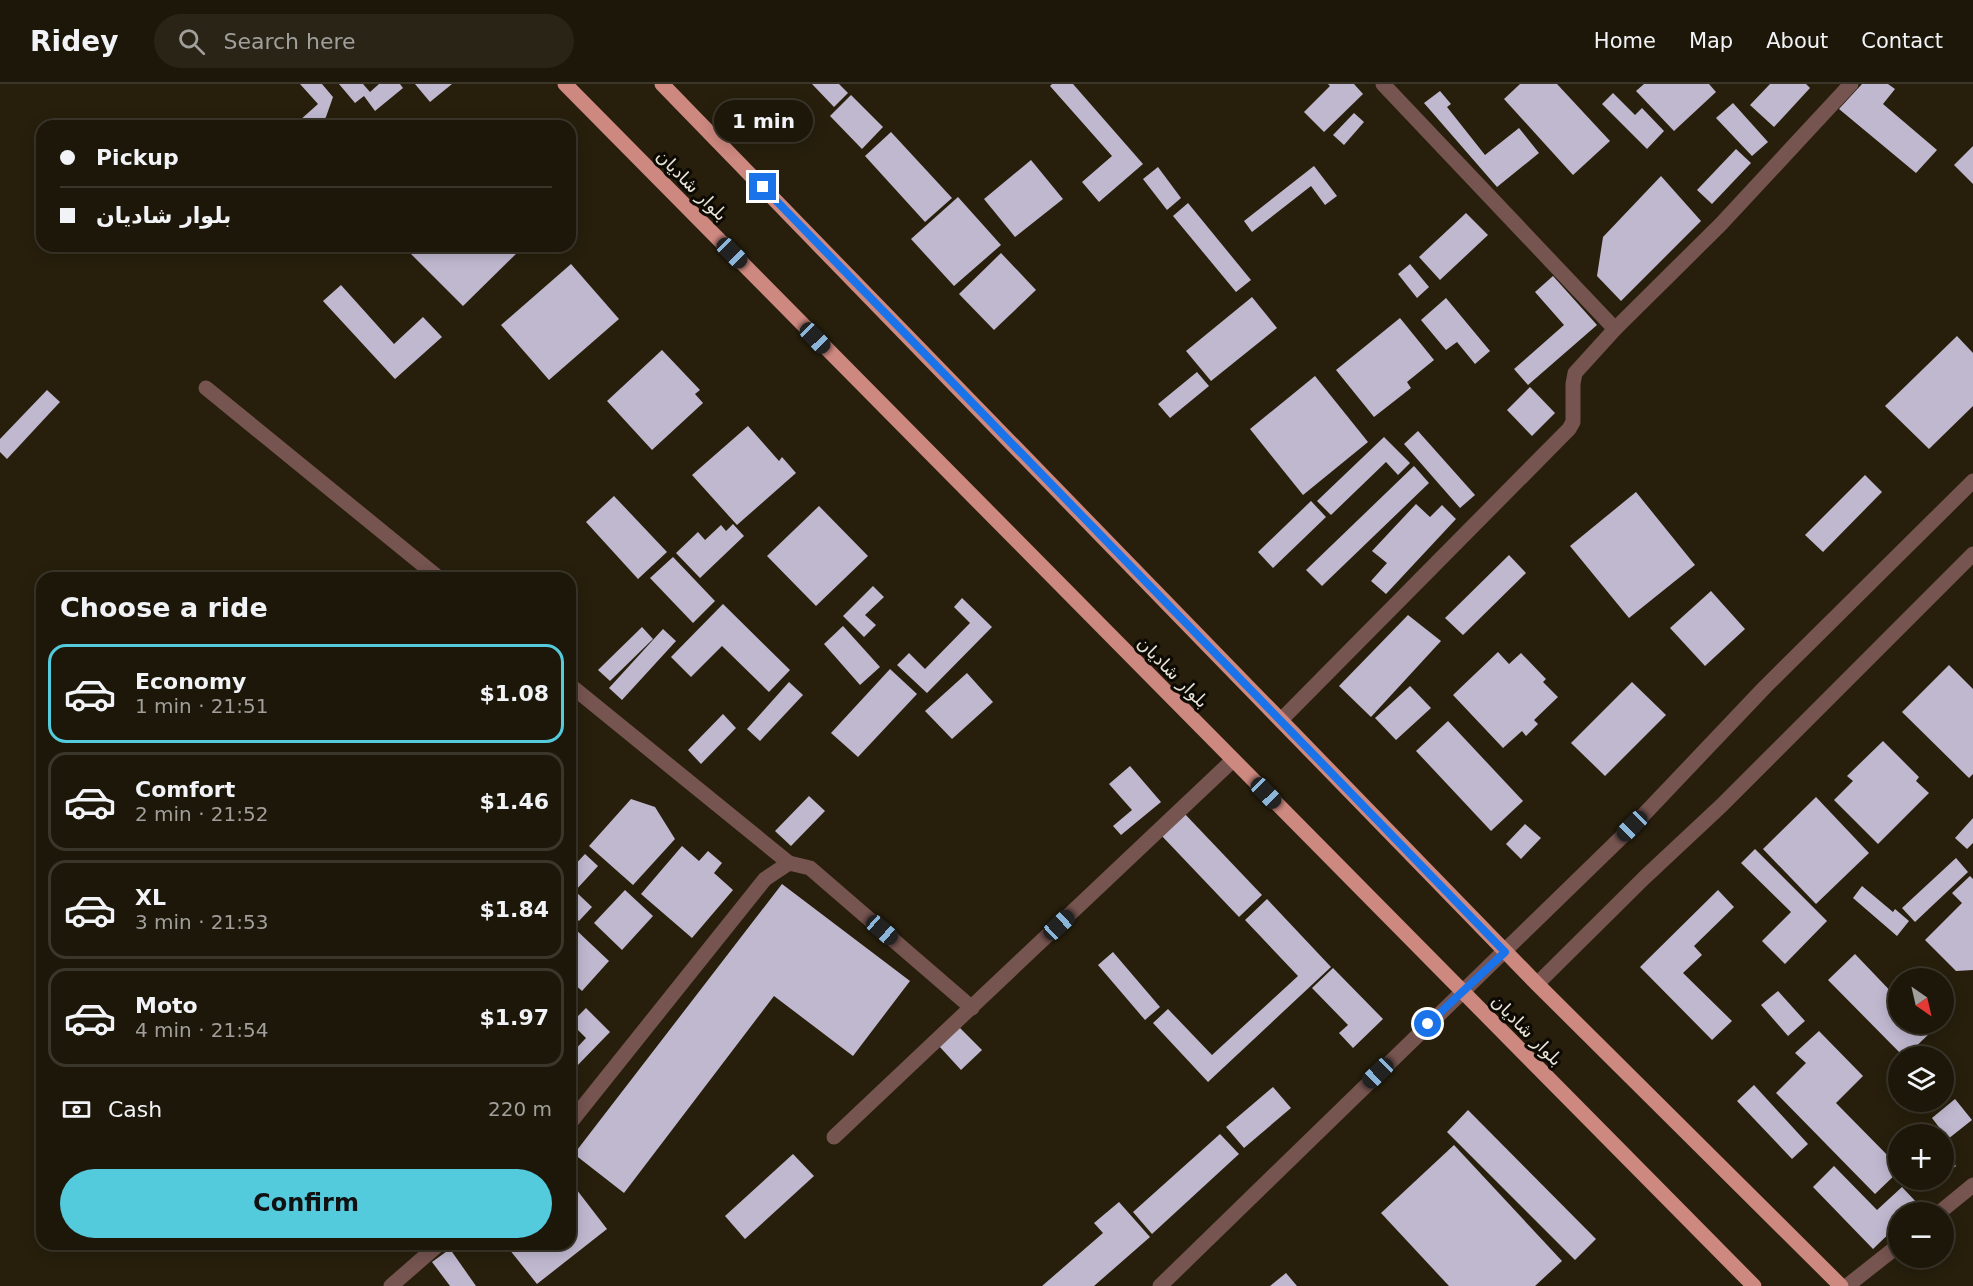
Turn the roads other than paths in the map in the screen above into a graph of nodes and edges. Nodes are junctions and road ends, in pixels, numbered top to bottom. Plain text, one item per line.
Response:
1 (565, 84) edge
2 (662, 84) edge
3 (1383, 84) edge
4 (1851, 84) edge
5 (1615, 329) junction
6 (206, 388) dead end
7 (1973, 481) edge
8 (1973, 554) edge
9 (432, 572) edge
10 (576, 690) edge
11 (1281, 720) junction
12 (1233, 760) junction
13 (789, 863) junction
14 (1505, 952) junction
15 (1537, 984) junction
16 (1461, 992) junction
17 (972, 1008) junction
18 (576, 1115) edge
19 (834, 1137) dead end
20 (1973, 1185) edge
21 (1952, 1202) edge
22 (432, 1250) edge
23 (1888, 1254) edge
24 (391, 1286) edge
25 (1160, 1286) edge
26 (1754, 1286) edge
27 (1841, 1286) edge
28 (1847, 1286) edge

1 - 12 main road, بلوار شادیان
2 - 11 main road
3 - 5 street
4 - 5 street
5 - 11 street
6 - 9 street
7 - 14 street
8 - 15 street
10 - 13 street
11 - 14 main road
12 - 16 main road, بلوار شادیان
12 - 17 street
13 - 17 street
13 - 18 street
14 - 15 main road
14 - 16 street
15 - 27 main road
16 - 25 street
16 - 26 main road, بلوار شادیان
17 - 19 street
20 - 21 street
22 - 24 street
23 - 28 street

